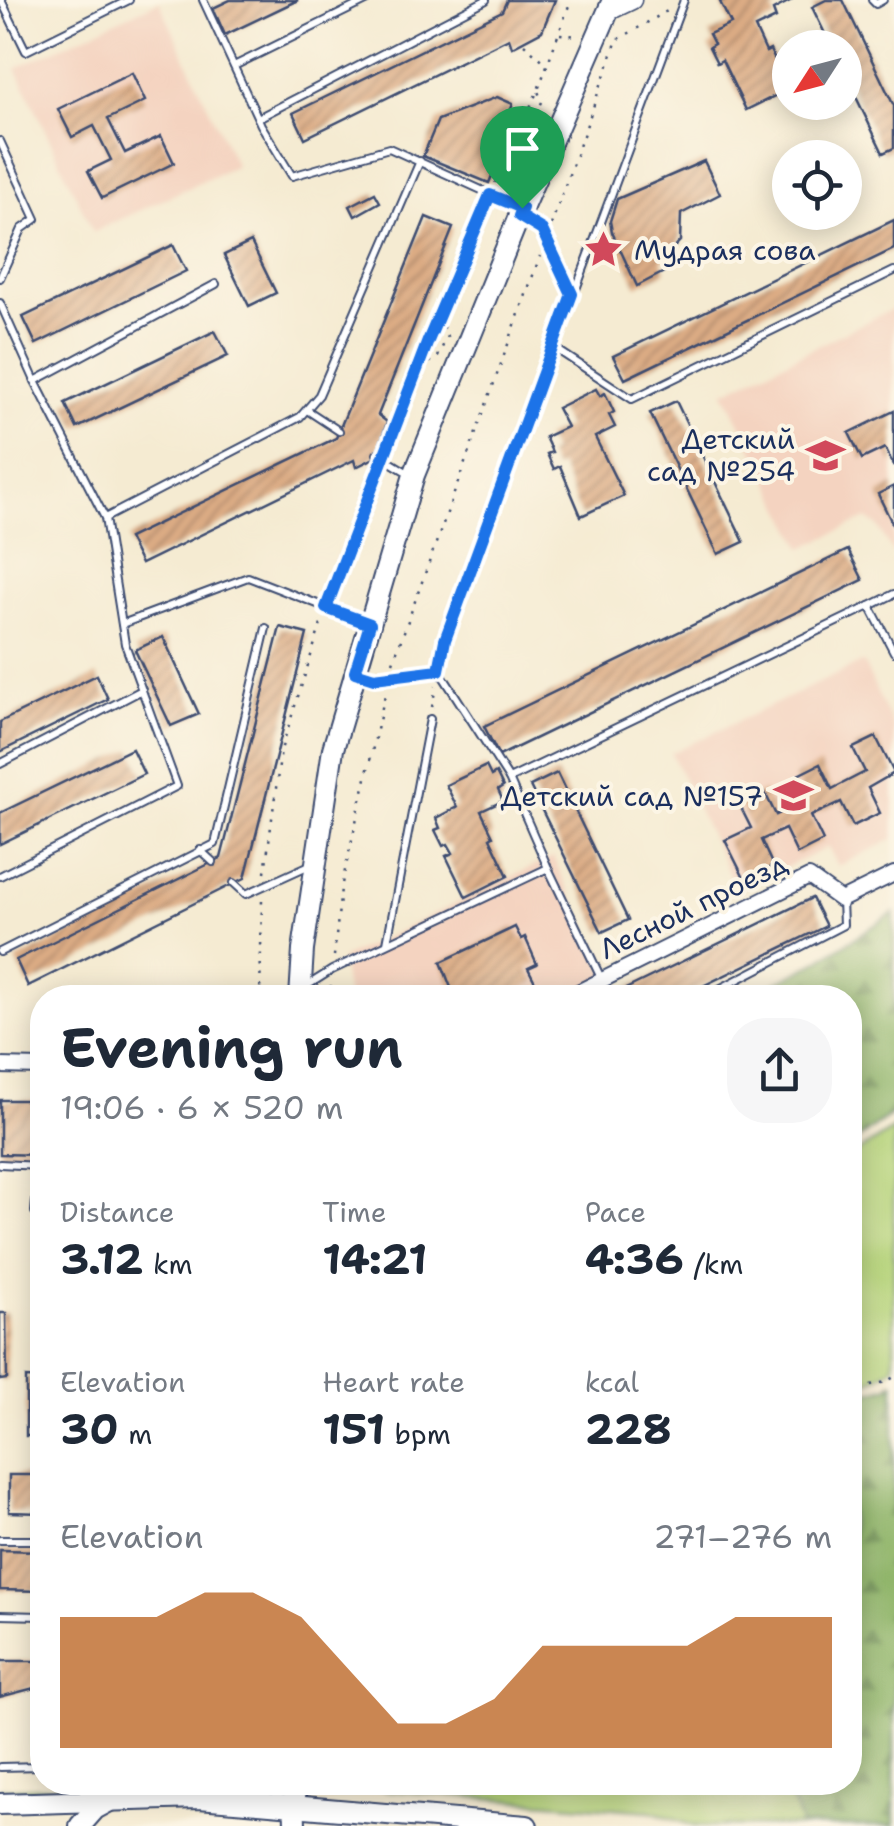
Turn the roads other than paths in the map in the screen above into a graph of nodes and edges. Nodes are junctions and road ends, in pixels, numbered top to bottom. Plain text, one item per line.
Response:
1 (2, 0) edge
2 (129, 0) edge
3 (202, 0) edge
4 (368, 0) edge
5 (486, 0) edge
6 (632, 0) edge
7 (872, 0) edge
8 (883, 0) edge
9 (684, 1) edge
10 (611, 6) edge
11 (4, 13) edge
12 (234, 66) junction
13 (258, 118) junction
14 (0, 141) edge
15 (420, 161) junction
16 (520, 212) junction
17 (4, 259) edge
18 (894, 271) edge
19 (0, 278) edge
20 (216, 284) dead end
21 (572, 294) junction
22 (0, 303) edge
23 (553, 346) junction
24 (35, 381) junction
25 (306, 410) junction
26 (338, 431) dead end
27 (380, 456) road end
28 (414, 476) junction
29 (106, 518) junction
30 (894, 594) edge
31 (870, 606) junction
32 (122, 624) junction
33 (370, 624) junction
34 (266, 628) dead end
35 (894, 652) edge
36 (439, 670) junction
37 (355, 672) junction
38 (142, 690) junction
39 (430, 718) road end
40 (0, 764) edge
41 (509, 779) junction
42 (200, 850) junction
43 (214, 862) dead end
44 (316, 862) junction
45 (548, 868) junction
46 (894, 874) edge
47 (0, 876) edge
48 (234, 883) dead end
49 (842, 900) junction
50 (386, 944) junction
51 (0, 952) edge
52 (602, 980) junction
53 (301, 985) edge
54 (312, 985) edge
55 (592, 985) edge
56 (727, 985) edge
57 (0, 1066) edge
58 (30, 1067) edge
59 (0, 1164) edge
60 (30, 1166) edge
61 (0, 1540) edge
62 (30, 1540) edge
63 (0, 1615) edge
64 (30, 1616) edge
65 (30, 1766) edge
66 (0, 1767) edge
67 (257, 1795) edge
68 (295, 1795) edge
69 (309, 1795) edge
70 (109, 1801) junction
71 (0, 1804) edge
72 (80, 1826) edge
73 (295, 1826) edge
74 (527, 1826) edge

1 - 11 lane
2 - 11 lane
3 - 12 lane
4 - 12 lane
5 - 13 lane
6 - 10 street
7 - 8 lane
9 - 21 lane
10 - 16 main road
12 - 13 lane
13 - 15 lane
14 - 17 lane
15 - 16 lane
15 - 25 lane
16 - 21 lane
16 - 28 main road
17 - 19 lane
18 - 23 lane
20 - 24 lane
21 - 23 lane
22 - 24 lane
23 - 36 lane
24 - 29 lane
25 - 26 lane
25 - 29 lane
27 - 28 lane
28 - 33 main road
29 - 32 lane
30 - 31 lane
31 - 35 lane
31 - 41 lane
32 - 33 lane
32 - 38 lane
33 - 37 main road
34 - 42 lane
36 - 37 lane
36 - 41 lane
37 - 44 main road
38 - 40 lane
38 - 47 lane
39 - 50 lane
41 - 45 lane
42 - 43 lane
42 - 51 lane
44 - 48 lane
44 - 53 main road
45 - 50 lane
45 - 52 lane
46 - 49 street
49 - 52 street, Лесной проезд
49 - 56 lane
50 - 54 lane
52 - 55 street, Лесной проезд
57 - 58 street
59 - 60 lane
61 - 62 lane
63 - 64 lane
65 - 66 lane
67 - 70 main road
68 - 73 main road
69 - 74 main road
70 - 71 main road
70 - 72 main road

